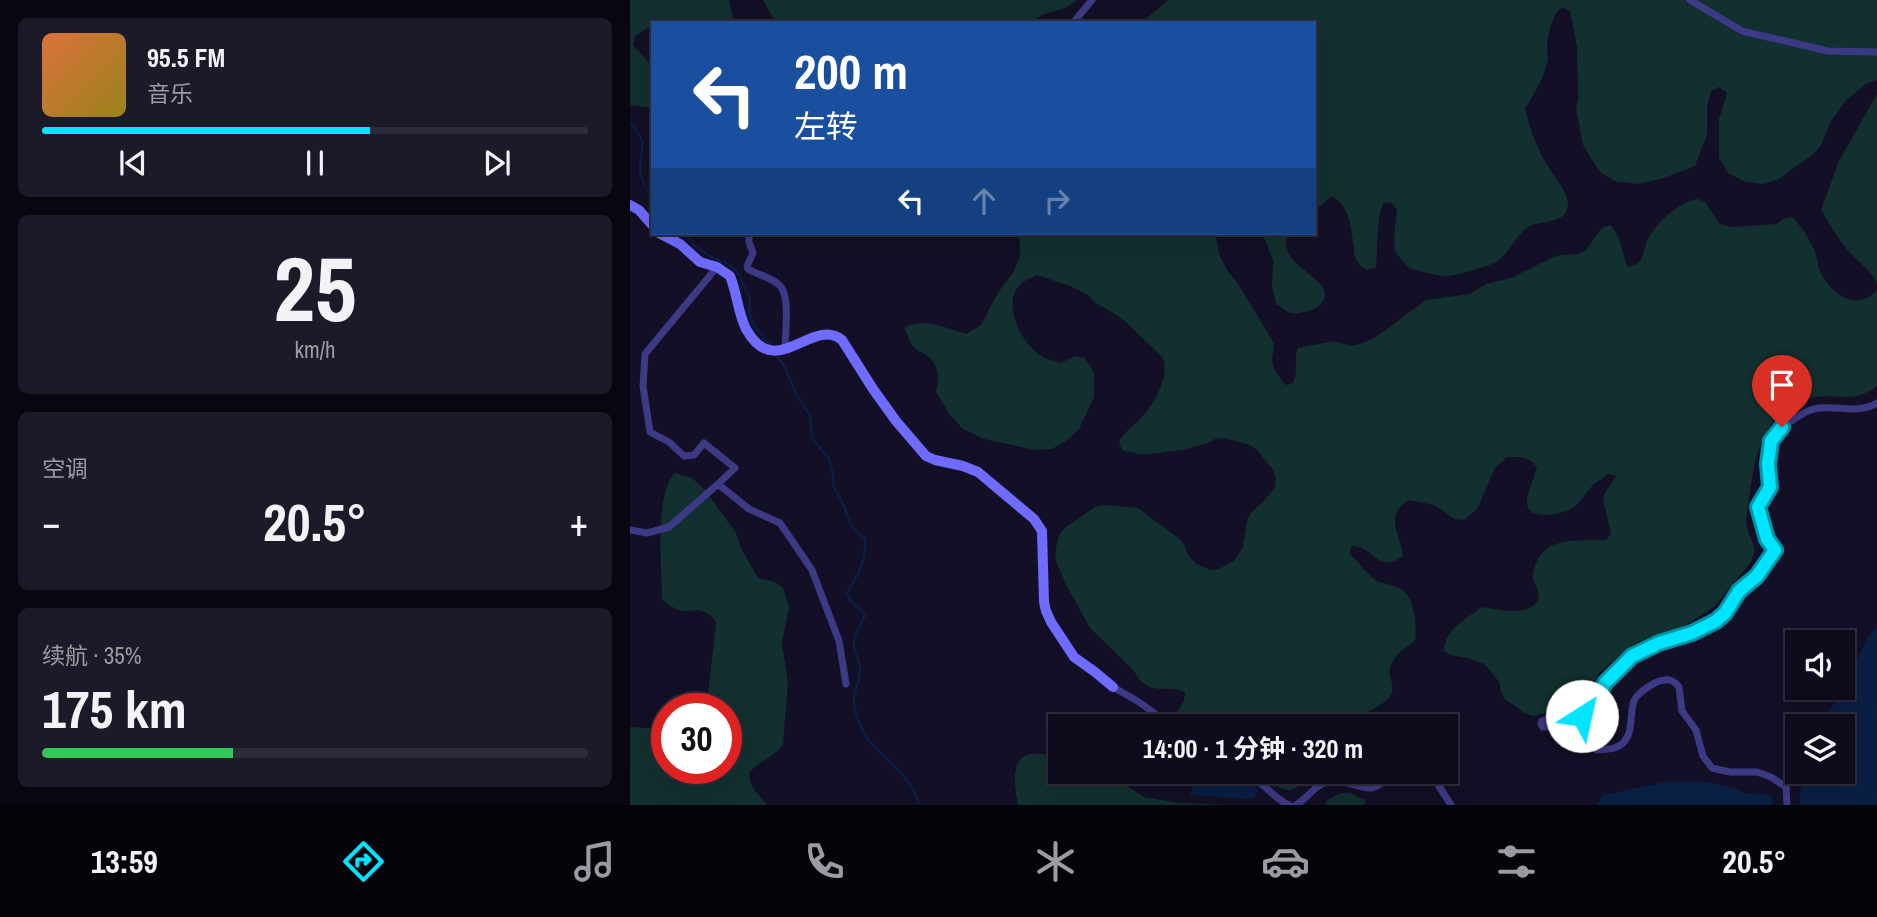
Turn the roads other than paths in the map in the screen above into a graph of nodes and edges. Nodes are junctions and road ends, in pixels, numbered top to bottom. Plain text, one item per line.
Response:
1 (1092, 0) edge
2 (1690, 0) edge
3 (1075, 21) edge
4 (1877, 52) edge
5 (630, 205) edge
6 (651, 224) edge
7 (663, 235) edge
8 (749, 235) edge
9 (717, 267) junction
10 (783, 349) junction
11 (1877, 403) edge
12 (718, 484) junction
13 (630, 530) edge
14 (846, 684) dead end
15 (1113, 687) joint
16 (1156, 714) edge
17 (1262, 784) edge
18 (1321, 784) edge
19 (1346, 784) edge
20 (1384, 784) edge
21 (1438, 784) edge
22 (1289, 805) edge
23 (1296, 805) edge
24 (1451, 805) edge
25 (1787, 805) edge

1 - 3 street
2 - 4 street
5 - 6 street
7 - 9 street
8 - 10 street
9 - 10 street
9 - 12 street
10 - 15 street
11 - 25 street
12 - 13 street
12 - 14 street
15 - 16 street
17 - 22 street
18 - 23 street
19 - 20 street
21 - 24 street

